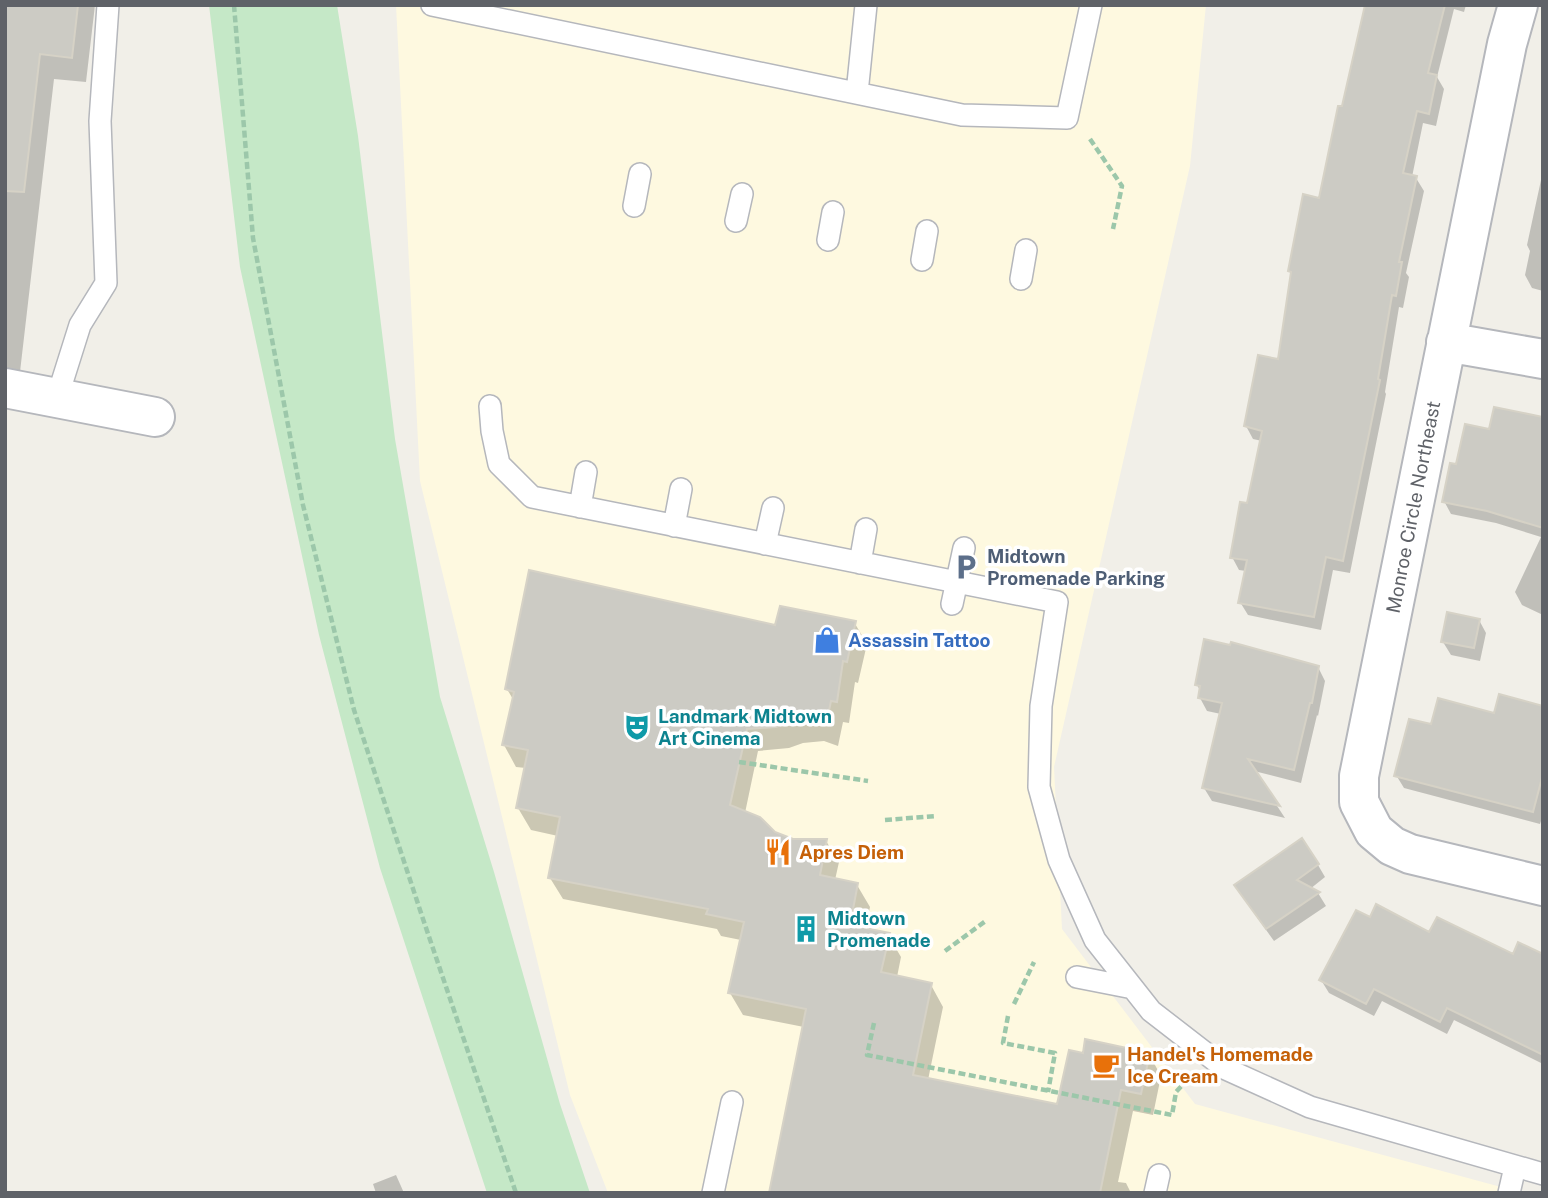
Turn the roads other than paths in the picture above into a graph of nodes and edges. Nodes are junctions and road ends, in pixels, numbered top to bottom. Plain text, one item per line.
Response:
1 (108, 5) edge
2 (432, 5) edge
3 (866, 5) edge
4 (1091, 5) edge
5 (1518, 5) edge
6 (857, 93) junction
7 (640, 174) dead end
8 (742, 194) dead end
9 (634, 206) dead end
10 (833, 212) dead end
11 (736, 221) dead end
12 (927, 230) dead end
13 (828, 240) dead end
14 (1026, 250) dead end
15 (922, 260) dead end
16 (1021, 279) dead end
17 (1446, 342) junction
18 (1543, 359) edge
19 (5, 388) edge
20 (57, 398) junction
21 (490, 406) dead end
22 (155, 417) dead end
23 (586, 472) dead end
24 (681, 489) dead end
25 (580, 507) junction
26 (773, 508) dead end
27 (674, 526) junction
28 (866, 528) dead end
29 (765, 544) junction
30 (964, 548) dead end
31 (860, 563) junction
32 (956, 582) junction
33 (951, 604) dead end
34 (1543, 886) edge
35 (1077, 977) dead end
36 (1133, 988) junction
37 (732, 1102) dead end
38 (1515, 1167) junction
39 (1543, 1174) edge
40 (713, 1193) edge
41 (1509, 1193) edge

1 - 20 lane
2 - 6 lane
3 - 6 lane
4 - 6 lane
5 - 17 street, Monroe Circle Northeast
7 - 9 lane
8 - 11 lane
10 - 13 lane
12 - 15 lane
14 - 16 lane
17 - 18 street
17 - 34 street, Monroe Circle Northeast
19 - 20 street
20 - 22 street
21 - 25 lane
23 - 25 lane
24 - 27 lane
25 - 27 lane
26 - 29 lane
27 - 29 lane
28 - 31 lane
29 - 31 lane
30 - 32 lane
31 - 32 lane
32 - 33 lane
32 - 36 lane
35 - 36 lane
36 - 38 lane
37 - 40 lane
38 - 39 lane
38 - 41 lane

